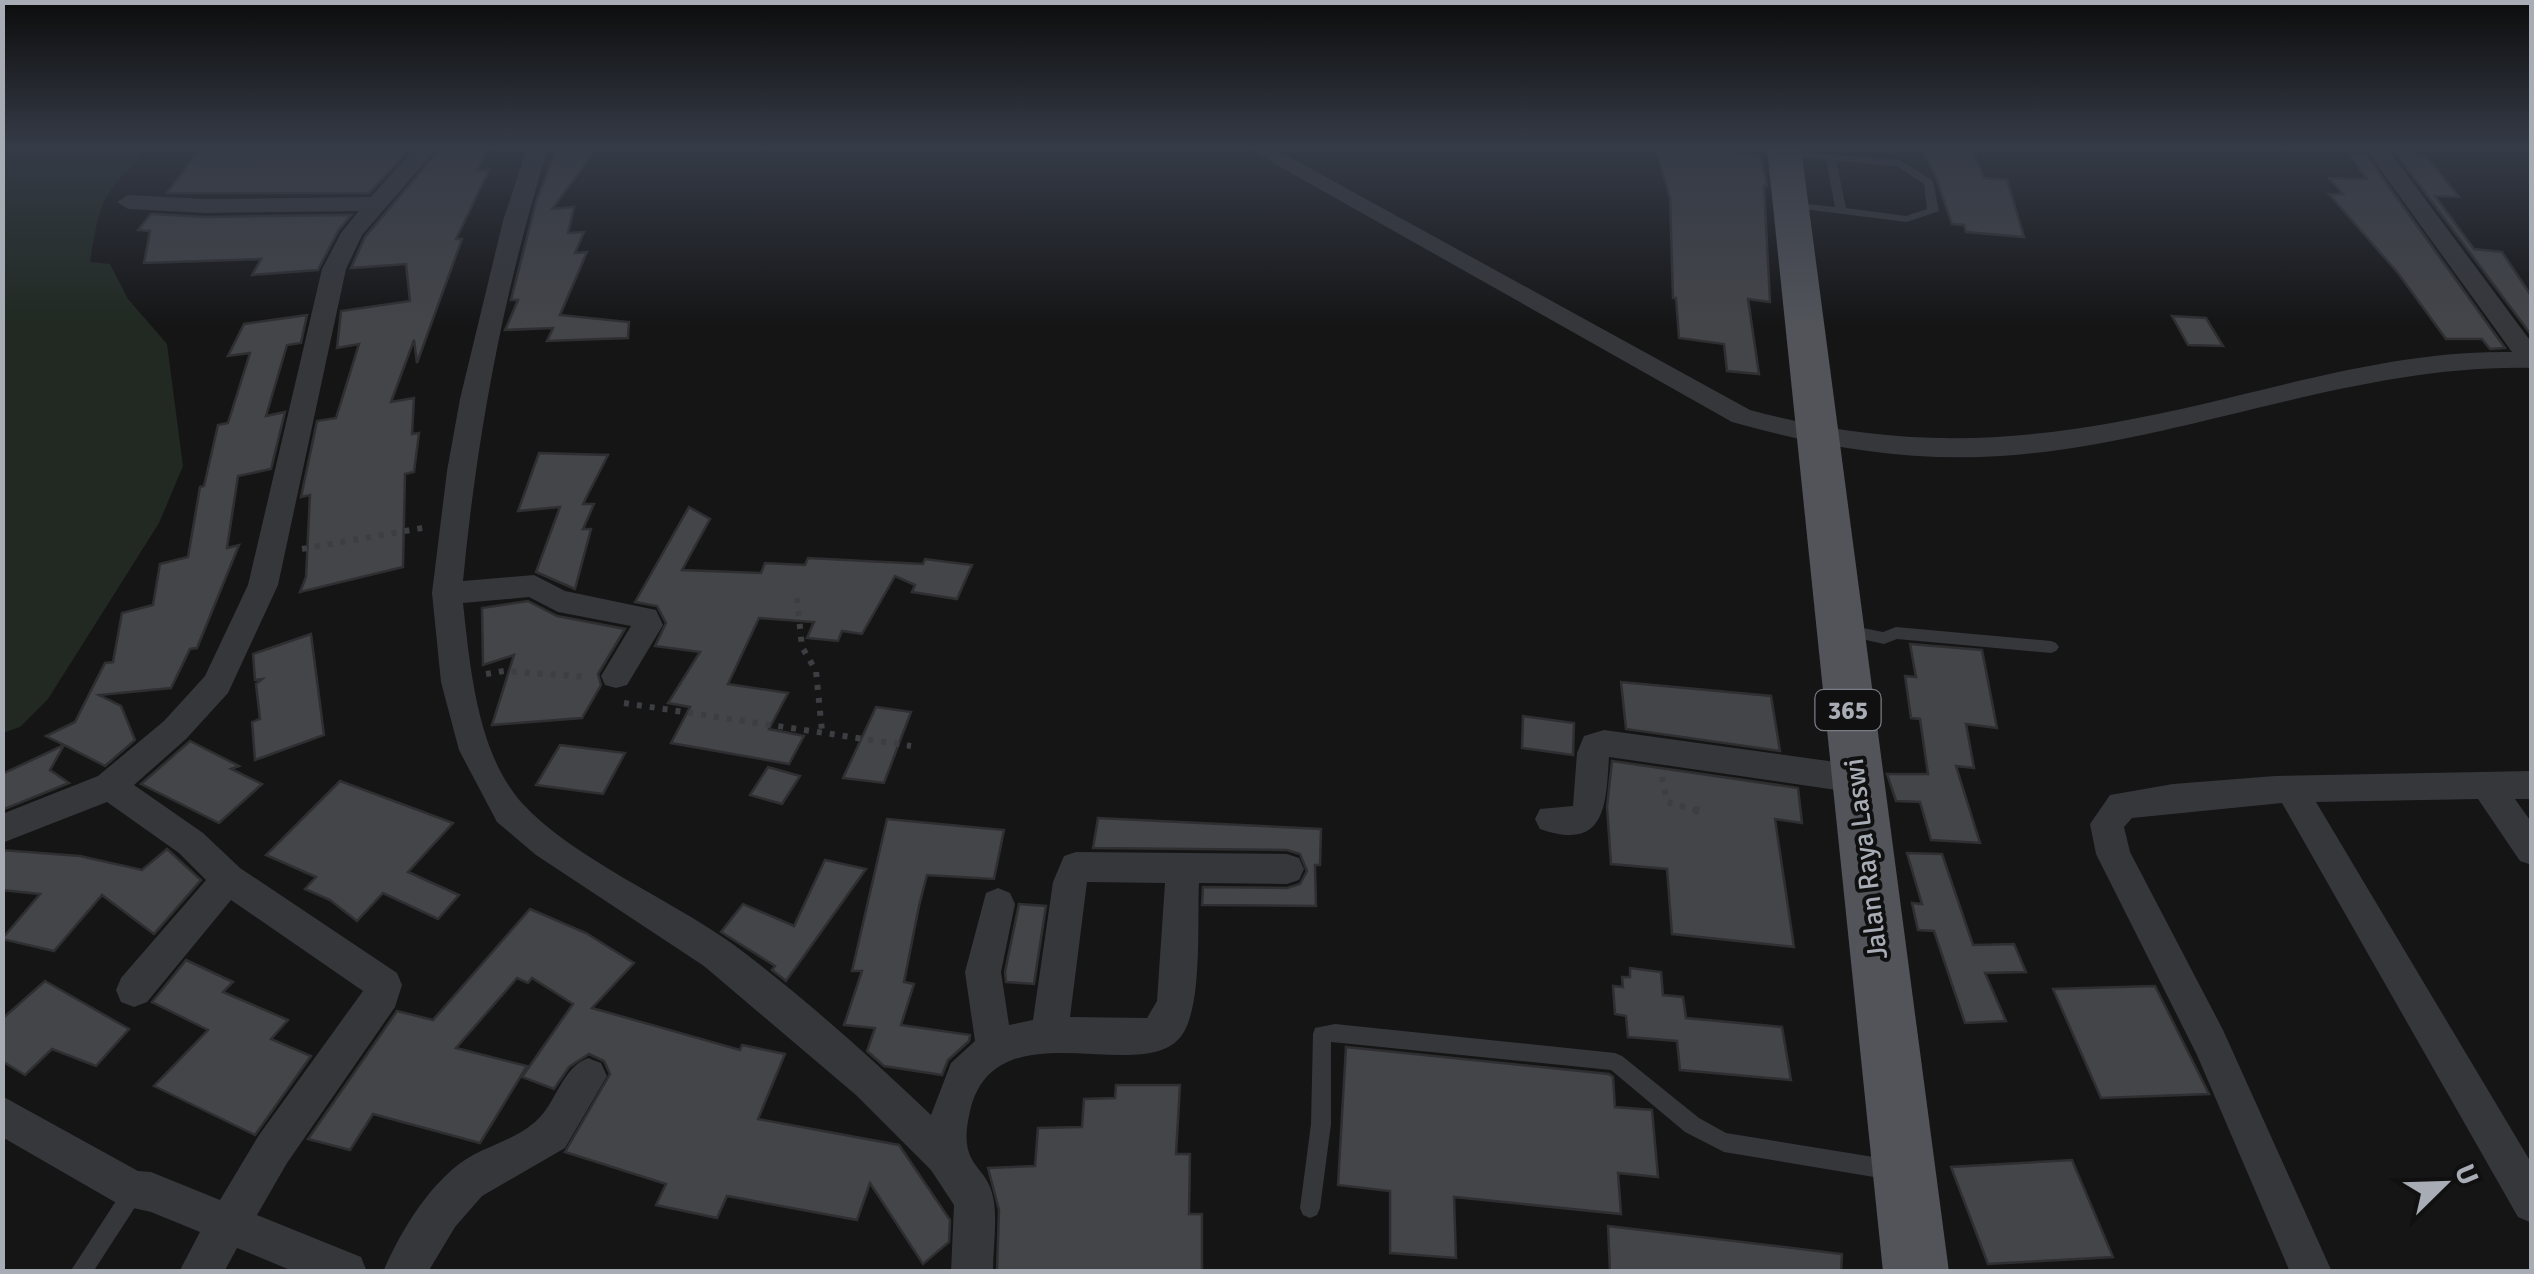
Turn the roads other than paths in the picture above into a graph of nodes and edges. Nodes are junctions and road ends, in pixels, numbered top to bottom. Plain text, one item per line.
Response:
1 (373, 207) edge
2 (518, 207) edge
3 (1364, 207) edge
4 (1790, 207) edge
5 (1811, 207) edge
6 (1838, 207) edge
7 (1932, 207) edge
8 (2419, 207) edge
9 (1841, 211) junction
10 (2532, 360) edge
11 (1816, 435) junction
12 (448, 593) junction
13 (1839, 629) junction
14 (2051, 646) dead end
15 (616, 676) road end
16 (1858, 780) junction
17 (2532, 785) edge
18 (110, 786) junction
19 (2487, 786) junction
20 (2290, 789) junction
21 (1552, 819) dead end
22 (2, 829) edge
23 (2532, 851) edge
24 (1183, 865) junction
25 (1288, 870) dead end
26 (228, 879) junction
27 (998, 904) dead end
28 (134, 990) dead end
29 (1049, 1036) junction
30 (994, 1046) junction
31 (588, 1076) dead end
32 (2, 1115) edge
33 (945, 1156) junction
34 (1904, 1172) junction
35 (134, 1191) junction
36 (2532, 1203) edge
37 (1310, 1208) dead end
38 (226, 1223) junction
39 (80, 1272) edge
40 (200, 1272) edge
41 (346, 1272) edge
42 (404, 1272) edge
43 (972, 1272) edge
44 (1916, 1272) edge
45 (2311, 1272) edge

1 - 18 street
2 - 12 street
3 - 11 street
4 - 11 main road, Jalan Raya Laswi / 365
5 - 9 lane
6 - 9 lane
7 - 9 lane
8 - 10 street
10 - 11 street
11 - 13 main road, Jalan Raya Laswi / 365
12 - 15 street
12 - 33 street
13 - 14 lane
13 - 16 main road, Jalan Raya Laswi / 365
16 - 21 street
16 - 34 main road, Jalan Raya Laswi / 365
17 - 19 street
18 - 22 street
18 - 26 street
19 - 20 street
19 - 23 street
20 - 36 street
20 - 45 street
24 - 25 street
24 - 29 street
24 - 29 street
26 - 28 street
26 - 38 street
27 - 30 street
29 - 30 street
30 - 33 street
31 - 42 street
32 - 35 street
33 - 43 street
34 - 37 lane
34 - 44 main road, Jalan Raya Laswi / 365
35 - 38 street
35 - 39 lane
38 - 40 street
38 - 41 street

